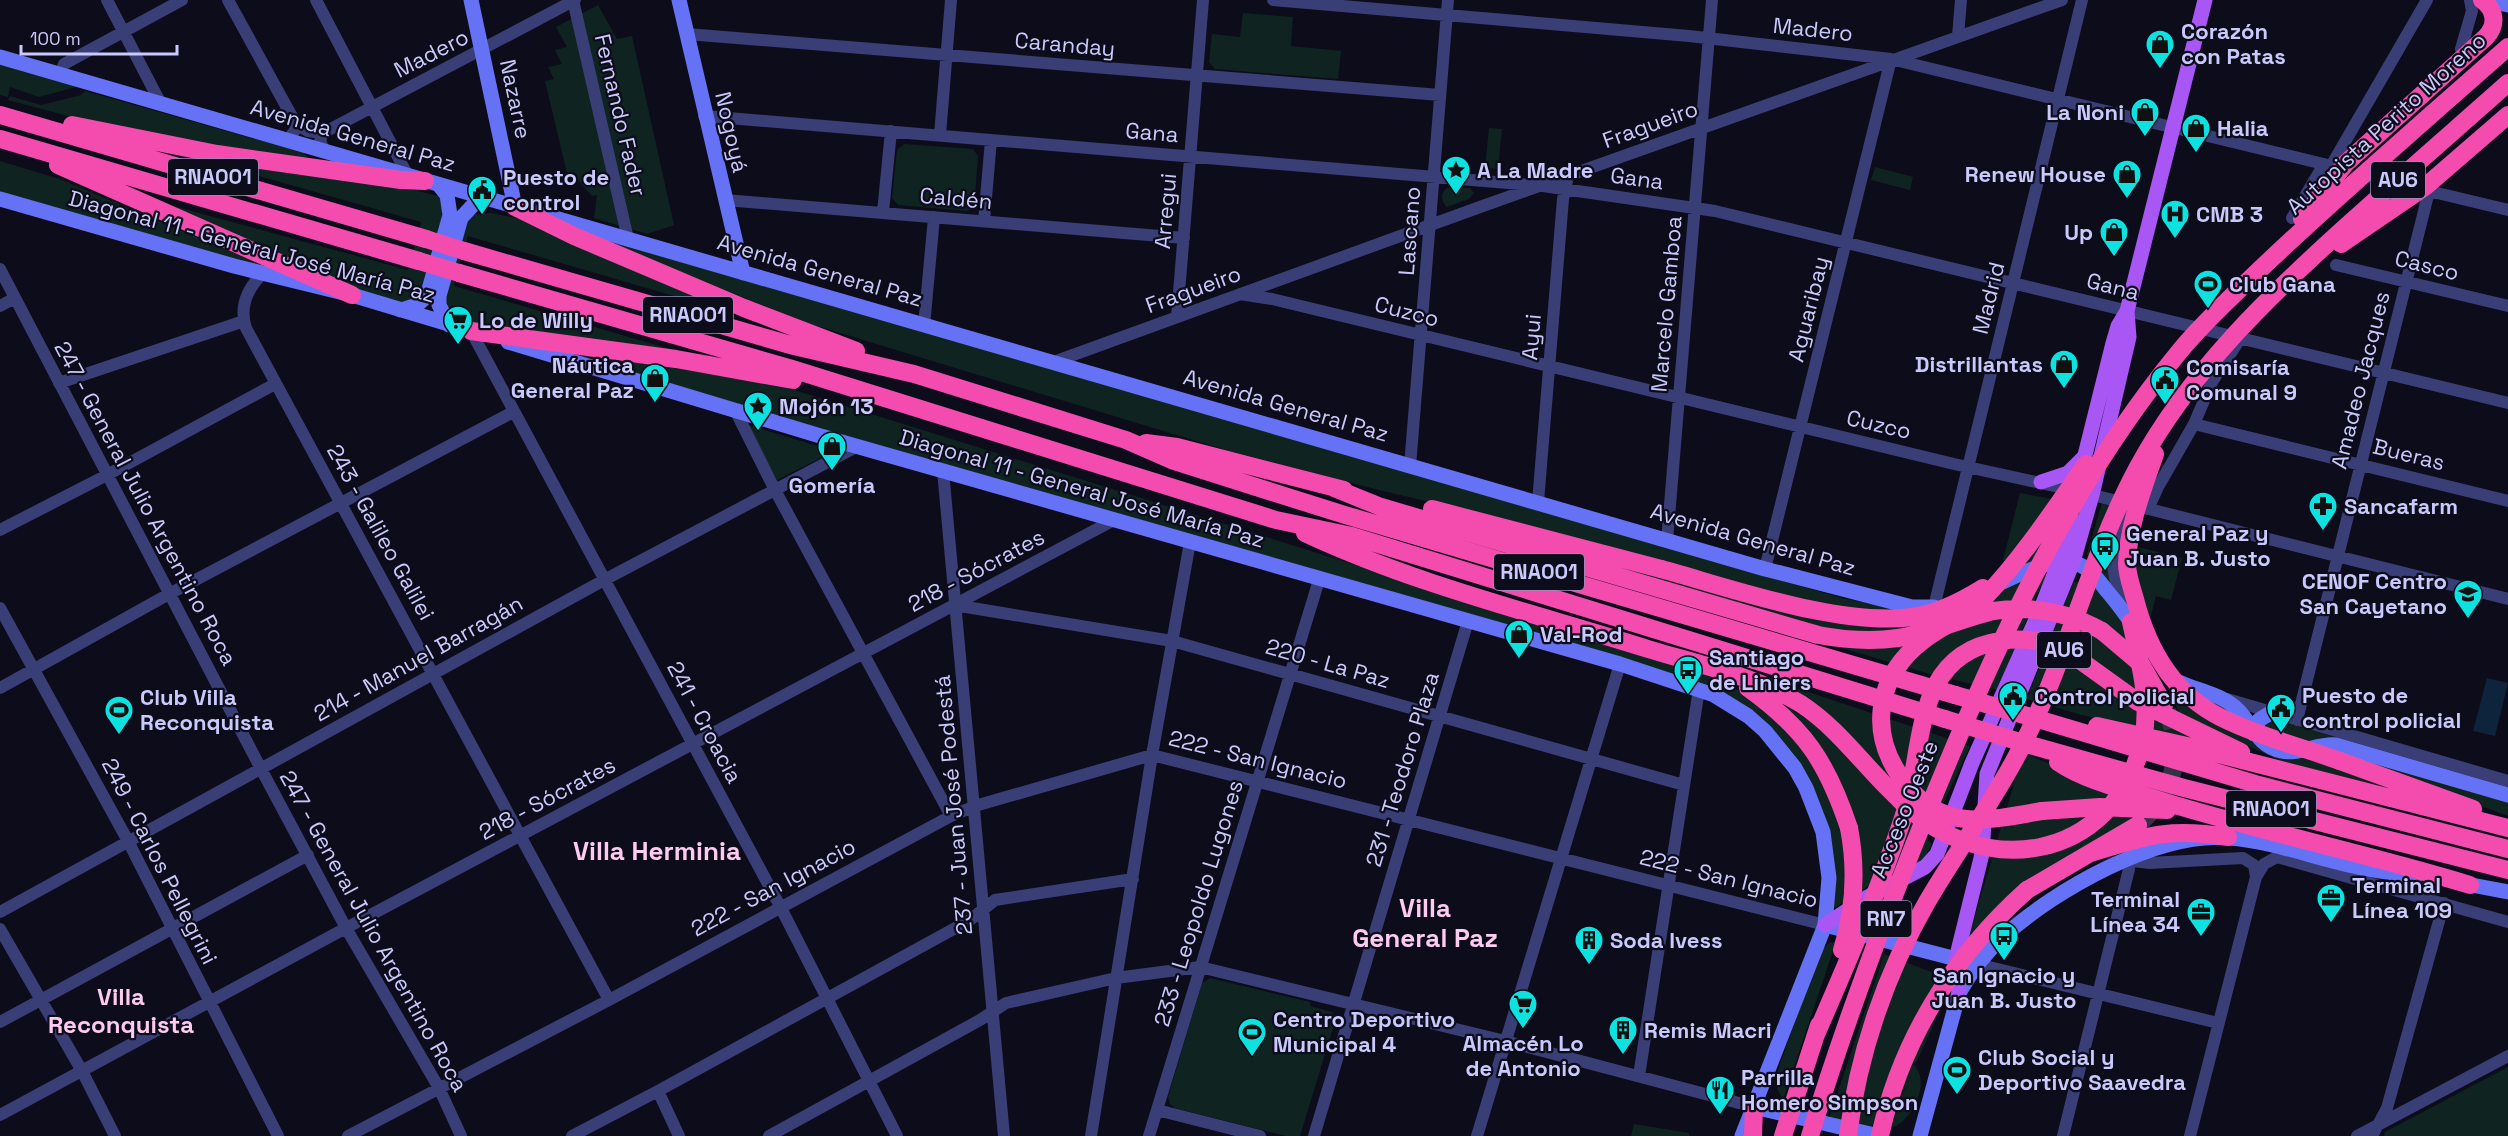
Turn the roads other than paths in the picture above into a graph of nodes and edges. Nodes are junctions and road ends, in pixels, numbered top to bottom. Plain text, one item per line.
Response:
1 (107, 0) edge
2 (182, 0) edge
3 (228, 0) edge
4 (316, 0) edge
5 (471, 0) edge
6 (574, 0) edge
7 (679, 0) edge
8 (951, 0) edge
9 (1203, 0) edge
10 (1273, 0) edge
11 (1448, 0) edge
12 (1712, 0) edge
13 (1961, 0) edge
14 (2062, 0) edge
15 (2082, 0) edge
16 (2205, 0) edge
17 (2427, 0) edge
18 (2470, 0) edge
19 (2483, 0) edge
20 (2508, 6) edge
21 (1447, 14) junction
22 (124, 31) junction
23 (687, 34) junction
24 (1958, 36) junction
25 (1709, 39) junction
26 (2508, 47) edge
27 (2461, 49) dead end
28 (483, 50) junction
29 (946, 55) junction
30 (0, 57) edge
31 (1891, 59) junction
32 (60, 74) junction
33 (1197, 75) junction
34 (2508, 83) edge
35 (1440, 95) junction
36 (2059, 99) junction
37 (161, 104) junction
38 (373, 105) junction
39 (0, 114) edge
40 (2508, 115) edge
41 (704, 116) junction
42 (296, 124) junction
43 (1701, 128) junction
44 (2171, 128) junction
45 (891, 131) junction
46 (323, 133) junction
47 (940, 135) junction
48 (0, 140) edge
49 (991, 140) junction
50 (287, 141) junction
51 (325, 152) junction
52 (1190, 157) junction
53 (2330, 166) junction
54 (1569, 176) junction
55 (1434, 177) junction
56 (424, 180) junction
57 (1543, 186) junction
58 (1565, 189) junction
59 (0, 199) edge
60 (486, 200) junction
61 (725, 200) junction
62 (515, 207) junction
63 (1695, 208) junction
64 (2508, 210) edge
65 (883, 213) junction
66 (934, 217) junction
67 (2292, 218) dead end
68 (984, 221) junction
69 (1430, 225) junction
70 (1184, 238) junction
71 (628, 239) junction
72 (2290, 240) junction
73 (1846, 242) junction
74 (2336, 265) dead end
75 (0, 269) edge
76 (263, 273) junction
77 (742, 273) junction
78 (2289, 278) junction
79 (2406, 281) junction
80 (2013, 283) junction
81 (1240, 294) junction
82 (352, 295) junction
83 (15, 298) junction
84 (0, 306) edge
85 (2508, 306) edge
86 (400, 310) junction
87 (2127, 311) junction
88 (1177, 317) junction
89 (244, 321) junction
90 (449, 325) junction
91 (924, 326) junction
92 (471, 331) junction
93 (1422, 336) junction
94 (2240, 339) junction
95 (2178, 353) junction
96 (1051, 363) junction
97 (1549, 367) junction
98 (2384, 373) junction
99 (914, 374) junction
100 (59, 383) junction
101 (275, 384) junction
102 (1679, 398) junction
103 (896, 401) junction
104 (2508, 403) edge
105 (735, 410) junction
106 (513, 412) junction
107 (2168, 419) junction
108 (2194, 424) junction
109 (1800, 427) junction
110 (1126, 440) junction
111 (858, 446) junction
112 (2084, 457) junction
113 (2360, 464) junction
114 (1410, 466) junction
115 (1968, 467) junction
116 (943, 471) junction
117 (107, 475) junction
118 (2041, 482) junction
119 (1334, 489) junction
120 (775, 490) junction
121 (2077, 491) junction
122 (2092, 495) junction
123 (2508, 501) edge
124 (341, 502) junction
125 (1538, 502) junction
126 (2127, 504) junction
127 (2148, 509) junction
128 (1114, 520) junction
129 (1276, 520) junction
130 (0, 530) edge
131 (1667, 540) junction
132 (1190, 542) junction
133 (2337, 558) junction
134 (2066, 562) junction
135 (2013, 564) junction
136 (2127, 567) junction
137 (1765, 569) junction
138 (606, 579) junction
139 (1319, 580) junction
140 (169, 594) junction
141 (2508, 598) edge
142 (954, 605) junction
143 (1934, 607) junction
144 (0, 608) edge
145 (2130, 620) junction
146 (1468, 621) junction
147 (1172, 641) junction
148 (864, 654) junction
149 (1620, 664) junction
150 (33, 669) junction
151 (1724, 672) junction
152 (434, 674) junction
153 (1290, 674) junction
154 (0, 688) edge
155 (1699, 689) junction
156 (2216, 696) junction
157 (1972, 705) joint
158 (2164, 705) tunnel mouth
159 (2272, 712) junction
160 (1440, 716) junction
161 (2297, 720) junction
162 (2042, 721) junction
163 (2254, 734) junction
164 (2031, 742) junction
165 (693, 745) junction
166 (1152, 755) junction
167 (1591, 759) junction
168 (260, 768) junction
169 (2301, 776) junction
170 (2508, 781) edge
171 (1258, 782) junction
172 (1684, 785) junction
173 (2508, 795) edge
174 (975, 806) junction
175 (951, 816) junction
176 (2210, 816) junction
177 (1409, 820) junction
178 (2138, 825) tunnel mouth
179 (2508, 825) edge
180 (520, 836) junction
181 (2228, 837) junction
182 (128, 842) junction
183 (2508, 849) edge
184 (2091, 853) junction
185 (308, 855) junction
186 (1561, 858) junction
187 (2124, 860) junction
188 (2508, 870) edge
189 (2256, 877) junction
190 (1133, 879) junction
191 (2470, 885) junction
192 (1669, 886) junction
193 (2508, 892) edge
194 (2444, 903) junction
195 (782, 908) junction
196 (984, 908) junction
197 (0, 912) edge
198 (2508, 922) edge
199 (1825, 925) junction
200 (346, 928) junction
201 (0, 929) edge
202 (172, 929) junction
203 (1956, 959) junction
204 (1977, 964) junction
205 (1200, 967) junction
206 (1116, 978) junction
207 (1959, 993) junction
208 (2098, 993) junction
209 (827, 997) junction
210 (41, 1000) junction
211 (609, 1000) junction
212 (209, 1004) junction
213 (1353, 1004) junction
214 (992, 1010) junction
215 (0, 1023) edge
216 (2218, 1023) junction
217 (1815, 1037) junction
218 (1505, 1041) junction
219 (2508, 1056) edge
220 (82, 1071) junction
221 (1639, 1076) junction
222 (869, 1082) junction
223 (439, 1088) junction
224 (658, 1091) junction
225 (1755, 1107) junction
226 (1157, 1110) junction
227 (0, 1115) edge
228 (2375, 1130) edge
229 (115, 1136) edge
230 (278, 1136) edge
231 (348, 1136) edge
232 (461, 1136) edge
233 (572, 1136) edge
234 (679, 1136) edge
235 (769, 1136) edge
236 (897, 1136) edge
237 (1004, 1136) edge
238 (1091, 1136) edge
239 (1149, 1136) edge
240 (1260, 1136) edge
241 (1314, 1136) edge
242 (1478, 1136) edge
243 (1742, 1136) edge
244 (1754, 1136) edge
245 (1783, 1136) edge
246 (1810, 1136) edge
247 (1848, 1136) edge
248 (1880, 1136) edge
249 (1920, 1136) edge
250 (2063, 1136) edge
251 (2190, 1136) edge
252 (2356, 1136) edge

1 - 22 street
2 - 22 street
3 - 42 street
4 - 38 street
5 - 28 street, Nazarre
6 - 28 street, Madero
6 - 71 street, Fernando Fader
7 - 23 street, Nogoyá
8 - 29 street
9 - 33 street, Arregui
10 - 21 street, Madero
11 - 21 street, Lascano
12 - 25 street, Marcelo Gamboa
13 - 24 street
14 - 24 street, Fragueiro
15 - 36 street, Madrid
16 - 44 main road
17 - 53 street
18 - 27 street
19 - 20 street
19 - 72 highway, bridge
21 - 25 street, Madero
21 - 35 street, Lascano
22 - 32 street
22 - 37 street
23 - 29 street, Caranday
23 - 41 street, Nogoyá
24 - 31 street, Fragueiro
25 - 31 street, Madero
25 - 43 street, Marcelo Gamboa
26 - 72 highway, Autopista Perito Moreno / AU6, bridge
28 - 38 street, Madero
28 - 62 street, Nazarre
29 - 33 street, Caranday
29 - 47 street
30 - 32 street, Avenida General Paz
31 - 36 street, Madero
31 - 43 street, Fragueiro
31 - 73 street, Aguaribay
32 - 37 street, Avenida General Paz
33 - 35 street, Caranday
33 - 52 street, Arregui
34 - 78 highway, AU6, bridge
35 - 55 street, Lascano
36 - 44 street, Madero
36 - 80 street, Madrid
37 - 50 street, Avenida General Paz
38 - 46 street, Madero
38 - 56 street
39 - 56 highway
39 - 99 highway, RNA001, bridge
40 - 78 highway, bridge
41 - 45 street, Gana
41 - 61 street, Nogoyá
42 - 46 street
42 - 50 street
43 - 54 street, Fragueiro
43 - 63 street, Marcelo Gamboa
44 - 53 street, Madero
44 - 87 main road
45 - 47 street, Gana
45 - 65 street
46 - 51 street
47 - 49 street, Gana
48 - 82 highway
48 - 103 highway, RNA001, bridge
49 - 52 street, Gana
49 - 68 street
50 - 51 street, Avenida General Paz
51 - 56 street, Avenida General Paz
52 - 55 street, Gana
52 - 70 street, Arregui
53 - 67 street
54 - 57 street, Fragueiro
54 - 58 street, Ayui
55 - 57 street, Gana
55 - 69 street, Lascano
56 - 60 street, Avenida General Paz
56 - 86 street
57 - 58 street, Gana
57 - 69 street, Fragueiro
58 - 63 street, Gana
58 - 97 street, Ayui
59 - 76 street, Diagonal 11 - General José María Paz
60 - 62 street, Avenida General Paz
60 - 90 street
61 - 65 street, Caldén
61 - 77 street, Nogoyá
62 - 71 street, Avenida General Paz
62 - 99 highway
63 - 73 street, Gana
63 - 102 street, Marcelo Gamboa
64 - 79 street, Amadeo Jacques
65 - 66 street, Caldén
66 - 68 street, Caldén
66 - 91 street
68 - 70 street, Caldén
69 - 81 street, Fragueiro
69 - 93 street, Lascano
70 - 88 street, Arregui
71 - 77 street, Avenida General Paz
72 - 95 highway, Autopista Perito Moreno / AU6, bridge
73 - 80 street, Gana
73 - 109 street, Aguaribay
74 - 79 street, Casco
75 - 83 street, 247 - General Julio Argentino Roca
76 - 82 street, Diagonal 11 - General José María Paz
76 - 89 street
77 - 91 street, Avenida General Paz
78 - 107 highway, AU6, bridge
79 - 85 street, Casco
79 - 98 street, Amadeo Jacques
80 - 87 street, Gana
80 - 115 street, Madrid
81 - 88 street, Fragueiro
81 - 93 street, Cuzco
82 - 86 street, Diagonal 11 - General José María Paz
83 - 84 street
83 - 100 street, 247 - General Julio Argentino Roca
86 - 90 street, Diagonal 11 - General José María Paz
87 - 94 street, Gana
87 - 112 main road
87 - 122 main road
88 - 96 street, Fragueiro
89 - 100 street
89 - 101 street, 243 - Galileo Galilei
90 - 92 street, Diagonal 11 - General José María Paz
91 - 96 street, Avenida General Paz
92 - 103 highway
92 - 105 street, Diagonal 11 - General José María Paz
92 - 106 street, 241 - Croacia
93 - 97 street, Cuzco
93 - 114 street, Lascano
94 - 98 street, Gana
94 - 108 street
95 - 135 highway, bridge
95 - 157 highway, Autopista Perito Moreno / AU6, bridge
96 - 114 street, Avenida General Paz
97 - 102 street, Cuzco
97 - 125 street, Ayui
98 - 104 street, Gana
98 - 113 street, Amadeo Jacques
99 - 110 highway, RNA001
100 - 117 street, 247 - General Julio Argentino Roca
101 - 117 street
101 - 124 street, 243 - Galileo Galilei
102 - 109 street, Cuzco
102 - 131 street, Marcelo Gamboa
103 - 129 highway, RNA001
105 - 111 street, Diagonal 11 - General José María Paz
105 - 120 street
106 - 124 street
106 - 138 street, 241 - Croacia
107 - 136 highway, bridge
107 - 164 highway, AU6, bridge
108 - 113 street, Bueras
108 - 127 street
109 - 115 street, Cuzco
109 - 137 street, Aguaribay
110 - 119 highway
110 - 162 highway, RNA001, bridge
111 - 116 street, Diagonal 11 - General José María Paz
111 - 120 street, 214 - Manuel Barragán
112 - 118 main road
112 - 121 main road
113 - 123 street, Bueras
113 - 133 street, Amadeo Jacques
114 - 125 street, Avenida General Paz
115 - 118 street, Cuzco
115 - 143 street, Madrid
116 - 128 street, Diagonal 11 - General José María Paz
116 - 142 street, 237 - Juan José Podestá
117 - 130 street
117 - 140 street, 247 - General Julio Argentino Roca
118 - 121 street, Cuzco
119 - 135 highway, bridge
119 - 158 highway, bridge
120 - 138 street, 214 - Manuel Barragán
120 - 148 street
121 - 122 street, Cuzco
121 - 134 main road
122 - 126 street, Cuzco
122 - 134 main road
124 - 140 street
124 - 152 street, 243 - Galileo Galilei
125 - 131 street, Avenida General Paz
126 - 127 street, Cuzco
126 - 145 street
127 - 133 street, Cuzco
128 - 132 street, Diagonal 11 - General José María Paz
128 - 142 street, 218 - Sócrates
129 - 151 highway
129 - 164 highway, RNA001, bridge
131 - 137 street, Avenida General Paz
132 - 139 street, Diagonal 11 - General José María Paz
132 - 147 street
133 - 141 street, Cuzco
133 - 161 street, Amadeo Jacques
134 - 143 street, Avenida General Paz
134 - 145 street
134 - 199 main road
134 - 203 main road
135 - 176 highway, bridge
136 - 151 highway, bridge
136 - 179 highway, bridge
137 - 143 street, Avenida General Paz
138 - 152 street, 214 - Manuel Barragán
138 - 165 street, 241 - Croacia
139 - 146 street, Diagonal 11 - General José María Paz
139 - 153 street, 233 - Leopoldo Lugones
140 - 150 street
140 - 168 street, 247 - General Julio Argentino Roca
142 - 147 street, 220 - La Paz
142 - 148 street, 218 - Sócrates
142 - 174 street, 237 - Juan José Podestá
144 - 150 street, 249 - Carlos Pellegrini
145 - 156 street
146 - 149 street, Diagonal 11 - General José María Paz
146 - 160 street, 231 - Teodoro Plaza
147 - 153 street, 220 - La Paz
147 - 166 street
148 - 165 street, 218 - Sócrates
148 - 175 street
149 - 155 street, Diagonal 11 - General José María Paz
149 - 167 street
150 - 154 street
150 - 182 street, 249 - Carlos Pellegrini
151 - 217 highway, bridge
152 - 168 street, 214 - Manuel Barragán
152 - 180 street, 243 - Galileo Galilei
153 - 160 street, 220 - La Paz
153 - 171 street, 233 - Leopoldo Lugones
155 - 172 street
155 - 199 street, Diagonal 11 - General José María Paz
156 - 159 street
156 - 163 street
157 - 246 highway, Acceso Oeste / RN7, bridge
159 - 161 street
159 - 163 street
160 - 167 street, 220 - La Paz
160 - 177 street, 231 - Teodoro Plaza
161 - 170 street
162 - 169 highway
162 - 183 highway, RNA001
163 - 173 street
164 - 176 highway
164 - 188 highway, RNA001
164 - 247 highway, RN7, bridge
165 - 180 street, 218 - Sócrates
165 - 195 street, 241 - Croacia
166 - 171 street, 222 - San Ignacio
166 - 174 street, 222 - San Ignacio
166 - 190 street
167 - 172 street, 220 - La Paz
167 - 186 street
168 - 182 street, 214 - Manuel Barragán
168 - 185 street, 247 - General Julio Argentino Roca
169 - 179 highway
169 - 217 highway, bridge
171 - 177 street, 222 - San Ignacio
171 - 205 street, 233 - Leopoldo Lugones
172 - 192 street
174 - 175 street, 222 - San Ignacio
174 - 196 street, 237 - Juan José Podestá
175 - 195 street, 222 - San Ignacio
176 - 191 highway
177 - 186 street, 222 - San Ignacio
177 - 213 street, 231 - Teodoro Plaza
178 - 184 highway
180 - 200 street, 218 - Sócrates
180 - 211 street, 243 - Galileo Galilei
181 - 184 highway
181 - 187 street
181 - 191 street
182 - 197 street, 214 - Manuel Barragán
182 - 202 street, 249 - Carlos Pellegrini
184 - 248 highway, bridge
185 - 200 street, 247 - General Julio Argentino Roca
185 - 202 street
186 - 192 street, 222 - San Ignacio
186 - 218 street
187 - 189 street
187 - 204 street
187 - 208 street
189 - 194 street
189 - 216 street
190 - 196 street
190 - 206 street
191 - 193 street
192 - 199 street, 222 - San Ignacio
192 - 221 street
194 - 198 street
194 - 228 street
195 - 209 street, 241 - Croacia
195 - 211 street, 222 - San Ignacio
196 - 209 street
196 - 214 street, 237 - Juan José Podestá
199 - 203 street, 222 - San Ignacio
199 - 225 street, Diagonal 11 - General José María Paz
200 - 212 street, 218 - Sócrates
200 - 223 street, 247 - General Julio Argentino Roca
201 - 210 street
202 - 210 street
202 - 212 street, 249 - Carlos Pellegrini
203 - 204 street, 222 - San Ignacio
203 - 207 main road
204 - 207 street
204 - 208 street, 222 - San Ignacio
205 - 206 street
205 - 213 street
205 - 226 street, 233 - Leopoldo Lugones
206 - 214 street
206 - 238 street
207 - 249 street
208 - 216 street, 222 - San Ignacio
208 - 250 street
209 - 222 street, 241 - Croacia
209 - 224 street
210 - 215 street
210 - 220 street
211 - 223 street, 222 - San Ignacio
212 - 220 street, 218 - Sócrates
212 - 230 street, 249 - Carlos Pellegrini
213 - 218 street
213 - 241 street, 231 - Teodoro Plaza
214 - 222 street
214 - 237 street, 237 - Juan José Podestá
216 - 251 street
217 - 245 highway, bridge
218 - 221 street
218 - 242 street
219 - 228 street
220 - 227 street, 218 - Sócrates
220 - 229 street
221 - 225 street
222 - 235 street
222 - 236 street, 241 - Croacia
223 - 231 street, 222 - San Ignacio
223 - 232 street, 247 - General Julio Argentino Roca
224 - 233 street
224 - 234 street
225 - 243 street, Diagonal 11 - General José María Paz
225 - 244 highway
225 - 248 street
226 - 239 street, 233 - Leopoldo Lugones
226 - 240 street
228 - 252 street

